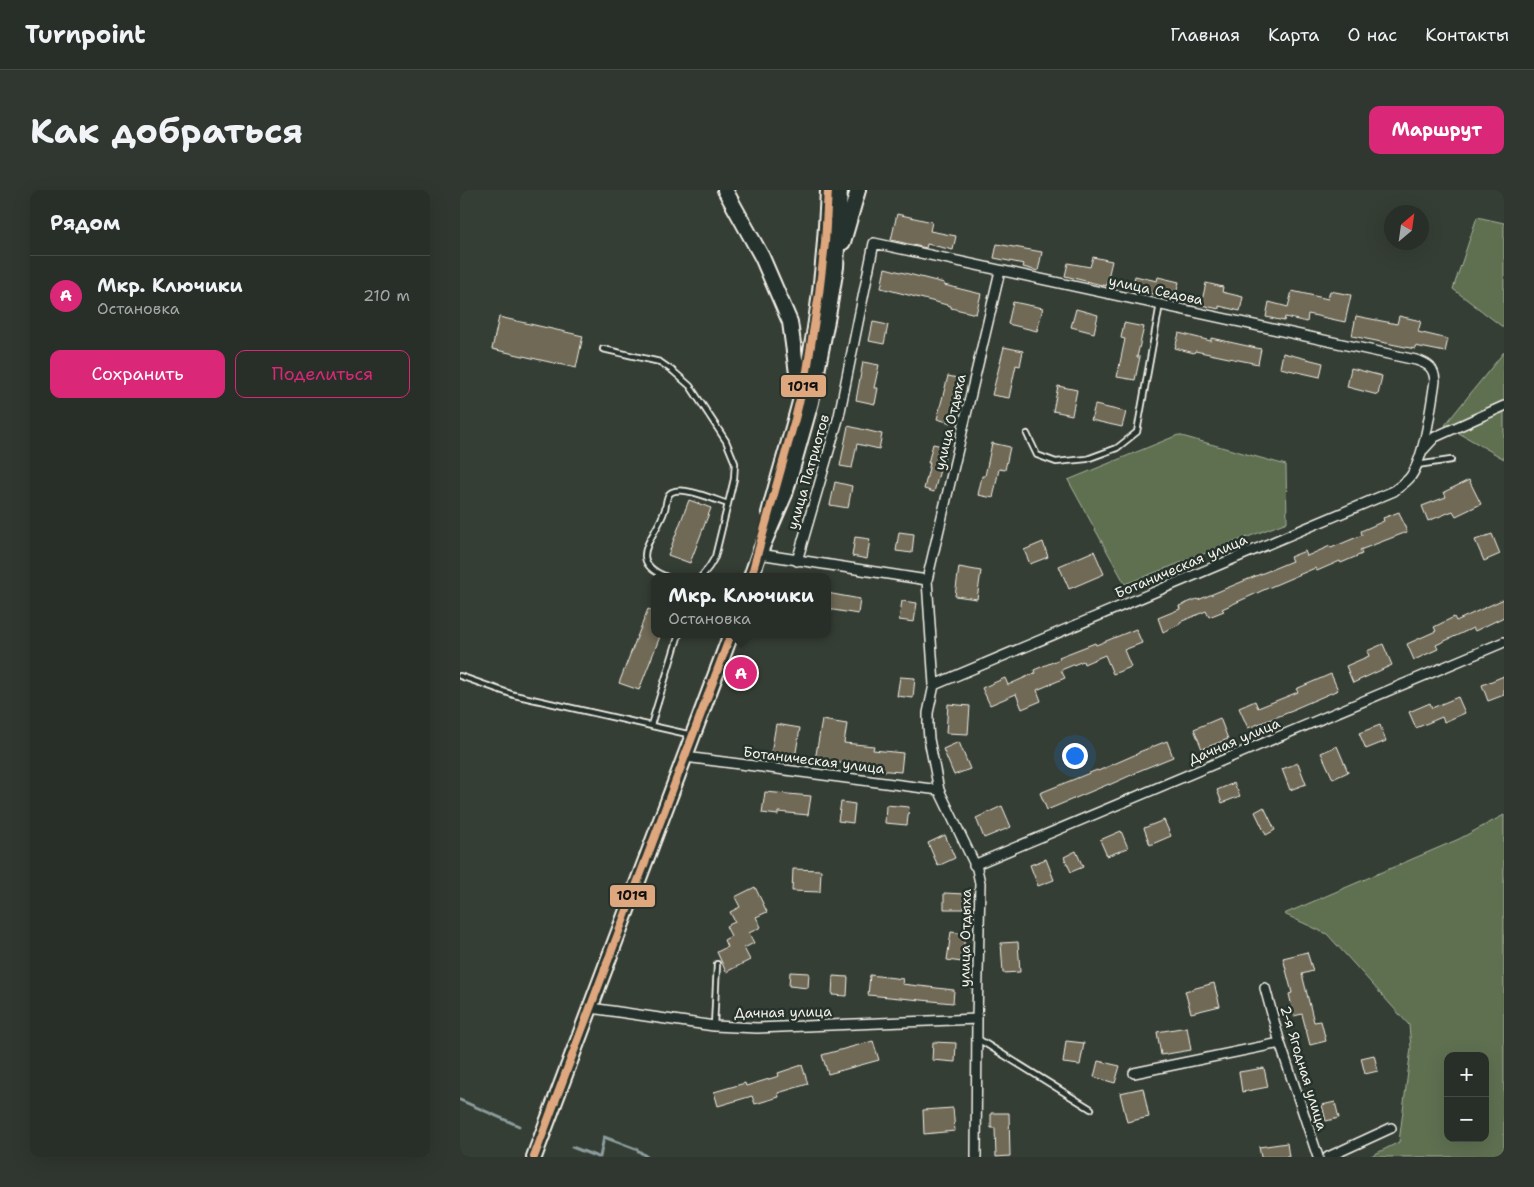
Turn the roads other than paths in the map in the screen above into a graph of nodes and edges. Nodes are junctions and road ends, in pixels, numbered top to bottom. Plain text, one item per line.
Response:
1 (725, 190) edge
2 (828, 190) edge
3 (840, 190) edge
4 (858, 190) edge
5 (874, 243) joint
6 (836, 267) junction
7 (1000, 271) junction
8 (1160, 304) junction
9 (603, 349) dead end
10 (801, 398) junction
11 (1504, 406) edge
12 (1026, 434) dead end
13 (1422, 452) junction
14 (1451, 460) dead end
15 (1416, 466) junction
16 (728, 504) junction
17 (759, 554) junction
18 (797, 561) junction
19 (660, 573) edge
20 (705, 573) edge
21 (752, 573) edge
22 (927, 580) junction
23 (678, 638) edge
24 (729, 638) edge
25 (1504, 642) edge
26 (460, 676) edge
27 (934, 685) junction
28 (651, 725) junction
29 (693, 735) junction
30 (685, 756) junction
31 (939, 790) junction
32 (974, 865) junction
33 (717, 964) dead end
34 (1265, 988) dead end
35 (591, 1008) junction
36 (977, 1018) junction
37 (714, 1026) junction
38 (977, 1038) junction
39 (1280, 1043) junction
40 (1134, 1074) dead end
41 (1091, 1110) dead end
42 (1391, 1128) dead end
43 (534, 1157) edge
44 (976, 1157) edge
45 (1318, 1157) edge
46 (1328, 1157) edge

1 - 10 main road
2 - 10 main road
3 - 6 main road
4 - 6 main road
5 - 7 street, улица Седова
5 - 18 street, улица Патриотов
6 - 17 main road
7 - 8 street, улица Седова
7 - 22 street, улица Отдыха
8 - 12 lane
8 - 13 street, улица Седова
9 - 16 lane
10 - 17 main road
11 - 13 street
13 - 15 street, Ботаническая улица
14 - 15 lane
15 - 27 street, Ботаническая улица
16 - 19 lane
16 - 20 lane
17 - 18 street
17 - 21 main road
18 - 22 street
22 - 27 street, улица Отдыха
23 - 28 lane
24 - 29 main road
25 - 32 street, Дачная улица
26 - 28 lane
27 - 31 street, улица Отдыха
28 - 29 lane
29 - 30 main road
30 - 31 street, Ботаническая улица
30 - 35 main road
31 - 32 street, улица Отдыха
32 - 36 street, улица Отдыха
33 - 37 lane
34 - 39 street, 2-я Ягодная улица
35 - 37 street, Дачная улица
35 - 43 main road
36 - 37 street, Дачная улица
36 - 38 street, улица Отдыха
38 - 41 lane
38 - 44 street, улица Отдыха
39 - 40 street
39 - 45 street, 2-я Ягодная улица
42 - 46 street

